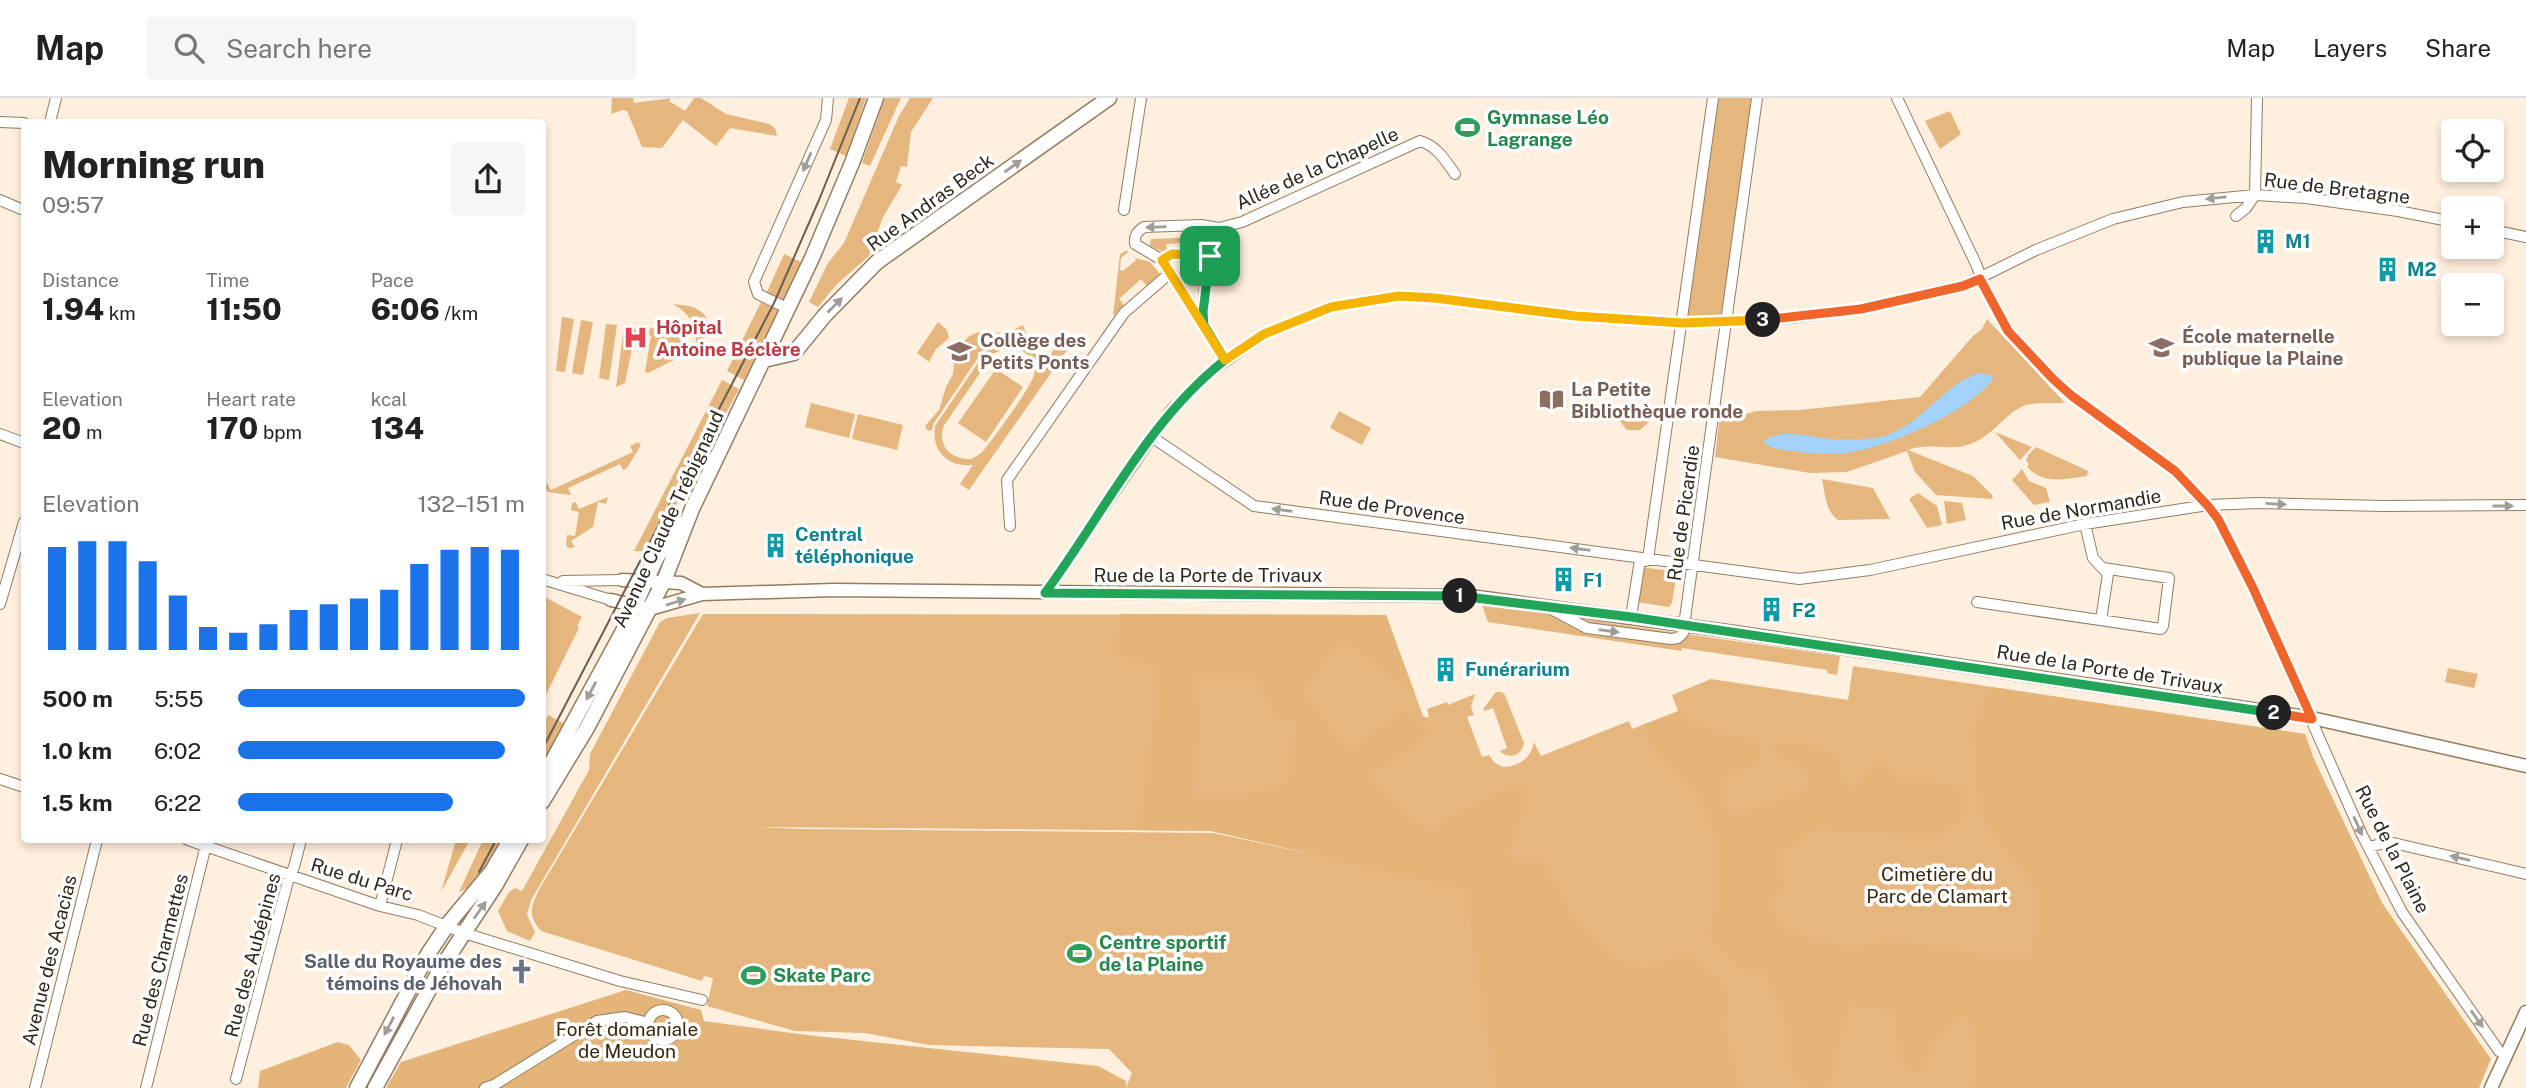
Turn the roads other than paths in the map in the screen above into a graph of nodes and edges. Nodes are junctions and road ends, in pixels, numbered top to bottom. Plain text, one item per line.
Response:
1 (56, 98) edge
2 (828, 98) edge
3 (876, 98) edge
4 (1109, 98) edge
5 (1141, 98) edge
6 (1713, 98) edge
7 (1757, 98) edge
8 (1897, 98) edge
9 (2258, 98) edge
10 (51, 119) edge
11 (0, 122) edge
12 (21, 123) edge
13 (1455, 174) dead end
14 (2255, 190) junction
15 (0, 200) edge
16 (21, 209) dead end
17 (1124, 210) dead end
18 (2236, 216) dead end
19 (2441, 220) edge
20 (1219, 228) junction
21 (2504, 232) edge
22 (2526, 237) edge
23 (1210, 256) junction
24 (1162, 260) junction
25 (1170, 273) junction
26 (1980, 279) junction
27 (789, 309) junction
28 (1726, 322) junction
29 (1682, 323) junction
30 (1204, 325) junction
31 (764, 360) junction
32 (1225, 360) junction
33 (0, 434) edge
34 (1152, 437) junction
35 (21, 442) edge
36 (2526, 505) edge
37 (2208, 506) junction
38 (692, 509) junction
39 (2084, 524) junction
40 (1010, 526) dead end
41 (21, 532) edge
42 (1648, 559) junction
43 (1693, 565) junction
44 (2103, 568) junction
45 (547, 580) edge
46 (622, 580) joint
47 (646, 580) junction
48 (664, 581) junction
49 (1045, 593) junction
50 (702, 594) junction
51 (611, 600) joint
52 (1977, 602) dead end
53 (0, 604) edge
54 (1546, 606) junction
55 (634, 607) junction
56 (650, 609) junction
57 (1631, 617) junction
58 (2101, 620) junction
59 (1685, 625) junction
60 (2312, 719) junction
61 (2526, 766) edge
62 (546, 773) edge
63 (0, 779) edge
64 (21, 786) edge
65 (546, 795) edge
66 (96, 843) edge
67 (207, 843) edge
68 (300, 843) edge
69 (396, 843) edge
70 (508, 843) edge
71 (519, 843) edge
72 (2369, 847) junction
73 (2526, 874) edge
74 (290, 875) junction
75 (380, 906) junction
76 (447, 926) junction
77 (464, 933) junction
78 (702, 1000) dead end
79 (2526, 1012) edge
80 (648, 1023) dead end
81 (2506, 1055) junction
82 (236, 1079) dead end
83 (35, 1088) edge
84 (146, 1088) edge
85 (357, 1088) edge
86 (375, 1088) edge
87 (485, 1088) edge
88 (2491, 1088) edge

1 - 10 street
2 -> 27 street
3 - 27 main road, Avenue Claude Trébignaud
31 -> 4 main road, Rue Andras Beck
5 - 17 street
6 - 29 street
7 - 28 street, Rue de Picardie
8 - 26 street, Rue de la Plaine
9 - 14 street
11 - 12 street
13 - 20 street, Allée de la Chapelle
14 - 18 street
14 - 19 street, Rue de Bretagne
14 -> 26 street, Rue de Bretagne
15 - 16 street
20 - 23 street
20 -> 24 street
21 - 22 street
23 - 24 street
23 - 30 street
24 - 25 street
25 - 30 street
25 - 40 street
26 - 28 street, Rue de Bretagne
26 - 37 street, Rue de la Plaine
27 - 31 main road, Avenue Claude Trébignaud
28 - 29 street, Rue de Bretagne
28 - 43 street, Rue de Picardie
29 - 32 street, Rue de Bretagne
29 - 42 street
30 - 32 street
31 - 38 main road, Avenue Claude Trébignaud
32 - 34 street, Rue de Bretagne
33 - 35 street
42 -> 34 street, Rue de Provence
34 - 49 street, Rue de Bretagne
37 -> 36 street, Rue de Normandie
37 - 39 street, Rue de Normandie
37 - 60 street, Rue de la Plaine
38 - 47 main road, Avenue Claude Trébignaud
38 - 48 main road, Avenue Claude Trébignaud
39 - 43 street, Rue de Normandie
39 - 44 street
41 - 53 street
42 - 43 street, Rue de Normandie
42 - 57 street
43 - 59 street, Rue de Picardie
44 - 58 street
44 - 58 street
45 - 46 street, Rue de la Porte de Trivaux
45 - 51 street, Rue de la Porte de Trivaux
46 - 47 street, Rue de la Porte de Trivaux
47 - 48 street, Rue de la Porte de Trivaux
47 - 55 main road, Avenue Claude Trébignaud
48 - 50 street, Rue de la Porte de Trivaux
48 - 56 main road, Avenue Claude Trébignaud
49 - 50 street, Rue de la Porte de Trivaux
49 - 54 street, Rue de la Porte de Trivaux
56 -> 50 street, Rue de la Porte de Trivaux
51 - 55 street, Rue de la Porte de Trivaux
52 - 58 street
54 - 57 street, Rue de la Porte de Trivaux
54 -> 59 street, Rue de la Porte de Trivaux
55 - 56 street, Rue de la Porte de Trivaux
55 -> 62 main road, Avenue Claude Trébignaud
56 - 65 main road, Avenue Claude Trébignaud
57 - 59 street, Rue de la Porte de Trivaux
59 - 60 street, Rue de la Porte de Trivaux
60 - 61 street, Rue de la Porte de Trivaux
60 -> 72 street, Rue de la Plaine
63 - 64 street
66 - 83 street, Avenue des Acacias
67 - 74 street, Rue du Parc
67 - 84 street, Rue des Charmettes
68 - 74 street, Rue des Aubépines
69 - 75 street
70 - 76 main road
77 -> 71 main road
73 -> 72 street
72 -> 81 street, Rue de la Plaine
74 - 75 street, Rue du Parc
74 - 82 street, Rue des Aubépines
75 - 76 street, Rue du Parc
76 - 77 street, Rue du Parc
76 -> 85 main road
77 - 78 street
77 - 86 main road
79 - 81 street
80 - 87 street
81 - 88 street

